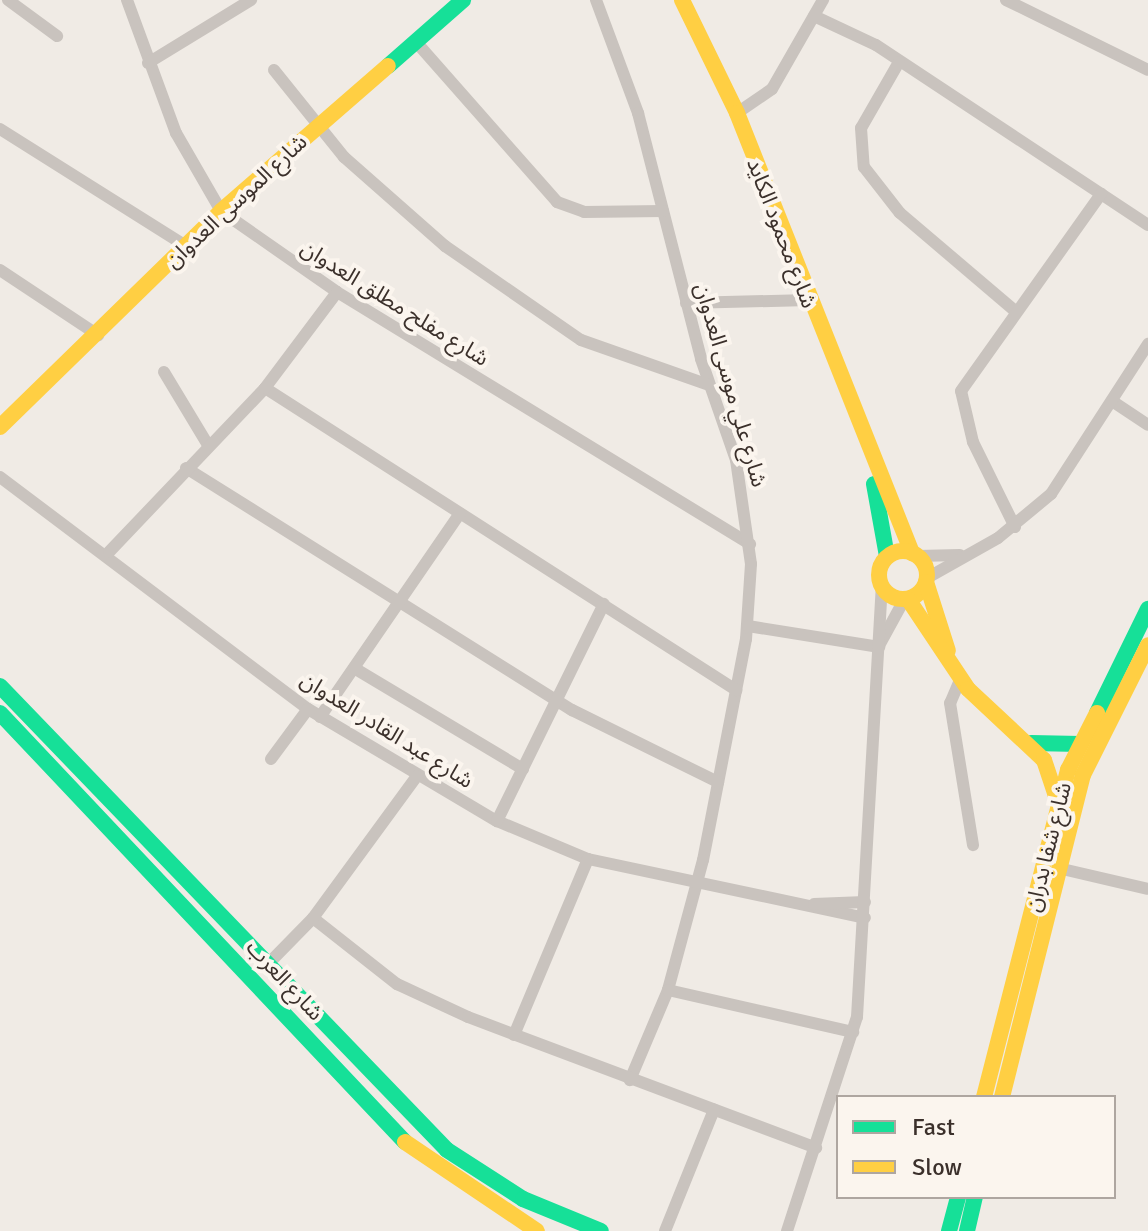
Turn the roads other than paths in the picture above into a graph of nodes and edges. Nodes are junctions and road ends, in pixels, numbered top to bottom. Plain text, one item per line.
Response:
1 (8, 0) edge
2 (127, 0) edge
3 (251, 0) edge
4 (463, 0) edge
5 (596, 0) edge
6 (682, 0) edge
7 (823, 0) edge
8 (1006, 0) edge
9 (814, 16) junction
10 (57, 36) dead end
11 (417, 43) junction
12 (899, 62) junction
13 (148, 63) junction
14 (274, 70) dead end
15 (1148, 70) edge
16 (737, 113) junction
17 (318, 124) junction
18 (0, 129) edge
19 (1101, 194) junction
20 (221, 211) junction
21 (663, 211) junction
22 (1148, 225) edge
23 (184, 245) junction
24 (0, 270) edge
25 (337, 292) junction
26 (809, 300) junction
27 (686, 303) junction
28 (1015, 311) junction
29 (98, 335) junction
30 (1148, 344) edge
31 (164, 372) dead end
32 (709, 385) junction
33 (265, 388) junction
34 (1112, 401) junction
35 (19, 412) junction
36 (0, 416) edge
37 (1148, 425) edge
38 (0, 427) edge
39 (208, 445) junction
40 (186, 468) junction
41 (874, 470) junction
42 (2, 476) edge
43 (460, 513) junction
44 (1015, 527) junction
45 (750, 544) junction
46 (109, 552) junction
47 (915, 554) junction
48 (960, 555) junction
49 (887, 556) junction
50 (927, 580) junction
51 (882, 589) junction
52 (906, 600) junction
53 (400, 601) junction
54 (604, 604) junction
55 (1148, 609) edge
56 (748, 626) junction
57 (1148, 645) edge
58 (879, 647) junction
59 (354, 668) junction
60 (956, 674) junction
61 (0, 686) edge
62 (736, 690) junction
63 (558, 700) junction
64 (308, 709) junction
65 (0, 713) edge
66 (320, 717) junction
67 (1028, 742) junction
68 (1080, 744) junction
69 (271, 759) dead end
70 (523, 769) junction
71 (417, 776) junction
72 (718, 782) junction
73 (1058, 805) junction
74 (497, 821) junction
75 (973, 845) dead end
76 (588, 859) junction
77 (1058, 868) junction
78 (697, 885) junction
79 (1148, 889) edge
80 (865, 902) junction
81 (803, 905) junction
82 (313, 918) junction
83 (865, 918) junction
84 (269, 963) junction
85 (668, 990) junction
86 (853, 1032) junction
87 (514, 1035) junction
88 (630, 1080) junction
89 (985, 1095) edge
90 (1002, 1095) edge
91 (714, 1110) junction
92 (816, 1148) junction
93 (957, 1199) edge
94 (975, 1199) edge
95 (537, 1231) edge
96 (601, 1231) edge
97 (665, 1231) edge
98 (787, 1231) edge
99 (949, 1231) edge
100 (967, 1231) edge

1 - 10 street
2 - 13 street, شارع مفلح مطلق العدوان
3 - 13 street
4 - 11 main road, شارع الموسى العدوان
5 - 21 street, شارع علي موسى العدوان
6 - 16 main road, شارع محمود الكايد
7 - 9 street
8 - 15 street
9 - 12 street
9 - 16 street
11 - 17 main road, شارع الموسى العدوان
11 - 21 street
12 - 19 street
12 - 28 street
13 - 20 street, شارع مفلح مطلق العدوان
14 - 17 street
16 - 26 main road, شارع محمود الكايد
17 - 20 main road, شارع الموسى العدوان
17 - 32 street
18 - 23 street
19 - 22 street
19 - 28 street
20 - 23 main road, شارع الموسى العدوان
20 - 25 street, شارع مفلح مطلق العدوان
21 - 27 street, شارع علي موسى العدوان
23 - 29 main road, شارع الموسى العدوان
24 - 29 street
25 - 33 street
25 - 45 street, شارع مفلح مطلق العدوان
26 - 27 street
26 - 41 main road, شارع محمود الكايد
27 - 32 street, شارع علي موسى العدوان
28 - 44 street
29 - 35 main road, شارع الموسى العدوان
30 - 34 street
31 - 39 street
32 - 45 street, شارع علي موسى العدوان
33 - 39 street
33 - 43 street
34 - 37 street
34 - 44 street
35 - 36 main road
35 - 38 main road, شارع الموسى العدوان
39 - 40 street
40 - 46 street
40 - 53 street
41 - 47 main road, شارع محمود الكايد
41 - 49 main road, شارع محمود الكايد
42 - 46 street, شارع عبد القادر العدوان
43 - 53 street
43 - 54 street
44 - 48 street
45 - 56 street, شارع علي موسى العدوان
46 - 64 street, شارع عبد القادر العدوان
47 - 48 street
47 - 49 main road
47 - 50 main road
48 - 50 street
49 - 51 main road
50 - 52 main road
50 - 60 main road
51 - 52 main road
51 - 58 street
52 - 58 street
52 - 60 main road
53 - 59 street
53 - 63 street
54 - 62 street
54 - 63 street
55 - 68 main road, شارع شفا بدران
56 - 58 street
56 - 62 street, شارع علي موسى العدوان
57 - 77 main road, شارع شفا بدران
58 - 80 street
59 - 66 street
59 - 70 street
60 - 67 main road
60 - 75 street
61 - 84 main road, شارع العرب
62 - 72 street, شارع علي موسى العدوان
63 - 70 street
63 - 72 street
64 - 66 street, شارع عبد القادر العدوان
64 - 69 street
65 - 95 main road, شارع العرب
66 - 71 street, شارع عبد القادر العدوان
67 - 68 main road
67 - 73 main road
68 - 73 main road, شارع شفا بدران
70 - 74 street
71 - 74 street, شارع عبد القادر العدوان
71 - 82 street
72 - 78 street, شارع علي موسى العدوان
73 - 89 main road, شارع شفا بدران
74 - 76 street, شارع عبد القادر العدوان
76 - 78 street, شارع عبد القادر العدوان
76 - 87 street
77 - 79 street
77 - 90 main road, شارع شفا بدران
78 - 81 street, شارع عبد القادر العدوان
78 - 85 street, شارع علي موسى العدوان
80 - 81 street, شارع عبد القادر العدوان
80 - 83 street
81 - 83 street, شارع عبد القادر العدوان
82 - 84 street
82 - 87 street
83 - 86 street
84 - 96 main road, شارع العرب
85 - 86 street
85 - 88 street, شارع علي موسى العدوان
86 - 92 street
87 - 88 street
88 - 91 street
91 - 92 street
91 - 97 street
92 - 98 street
93 - 99 main road
94 - 100 main road

